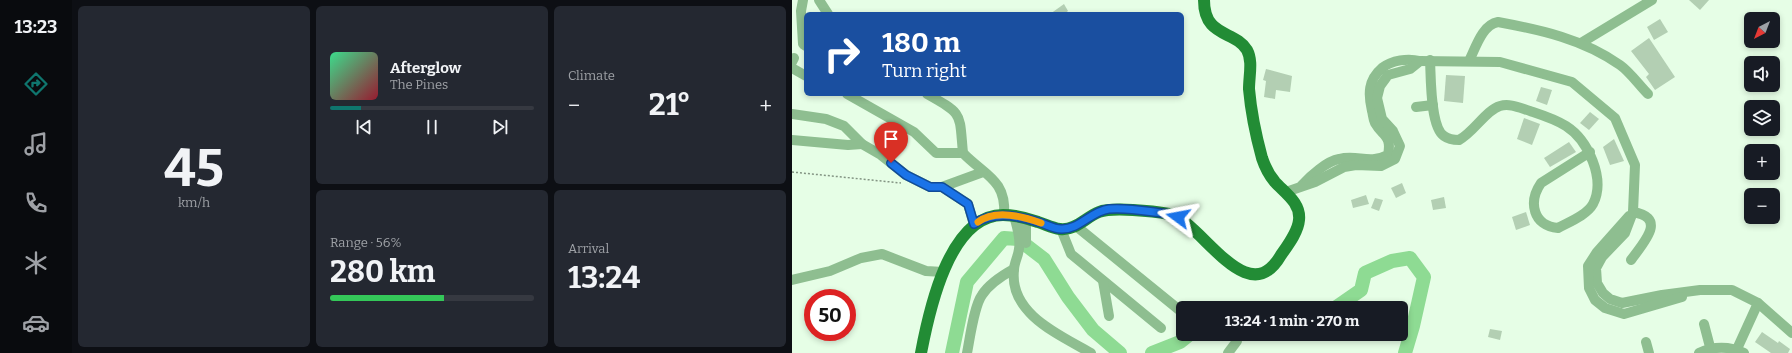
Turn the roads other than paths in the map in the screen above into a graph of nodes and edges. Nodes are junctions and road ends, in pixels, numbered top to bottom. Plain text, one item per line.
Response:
1 (803, 0) edge
2 (818, 0) edge
3 (1204, 0) edge
4 (1652, 0) edge
5 (827, 12) edge
6 (1581, 43) junction
7 (804, 45) edge
8 (1425, 61) junction
9 (1469, 61) junction
10 (793, 62) edge
11 (804, 74) edge
12 (1648, 94) dead end
13 (851, 96) edge
14 (931, 96) edge
15 (1434, 105) junction
16 (1416, 107) dead end
17 (792, 114) edge
18 (792, 140) edge
19 (862, 144) junction
20 (1590, 152) junction
21 (963, 153) junction
22 (983, 172) junction
23 (942, 187) junction
24 (1286, 192) junction
25 (1633, 212) junction
26 (1015, 216) junction
27 (974, 224) junction
28 (1076, 226) junction
29 (1061, 229) junction
30 (1631, 260) dead end
31 (1015, 265) junction
32 (943, 272) junction
33 (792, 280) edge
34 (1103, 281) junction
35 (1758, 303) junction
36 (1176, 307) edge
37 (1109, 316) dead end
38 (1704, 324) dead end
39 (1161, 328) dead end
40 (1792, 333) edge
41 (1237, 341) dead end
42 (1646, 342) dead end
43 (1710, 347) junction
44 (1740, 351) edge
45 (921, 353) edge
46 (967, 353) edge
47 (1091, 353) edge
48 (1228, 353) edge
49 (1649, 353) edge
50 (1699, 353) edge

1 - 7 street
2 - 5 street
3 - 24 main road
4 - 6 street
6 - 9 street
6 - 12 street
8 - 9 street
8 - 15 street
8 - 24 street
9 - 25 street
10 - 11 street
13 - 21 street
14 - 21 street
15 - 16 street
15 - 20 street
17 - 19 street
18 - 19 street
19 - 23 street
20 - 20 street
21 - 22 street
22 - 23 street
22 - 26 street
23 - 27 street
24 - 28 main road
25 - 30 street
25 - 35 street
26 - 27 main road
26 - 29 main road
26 - 31 street
27 - 32 main road
28 - 29 main road
28 - 36 street
29 - 34 street
31 - 46 street
31 - 47 street
32 - 33 street
32 - 45 main road
34 - 37 street
34 - 39 street
35 - 40 street
35 - 44 street
38 - 43 street
41 - 48 street
42 - 49 street
43 - 44 street
43 - 50 street

